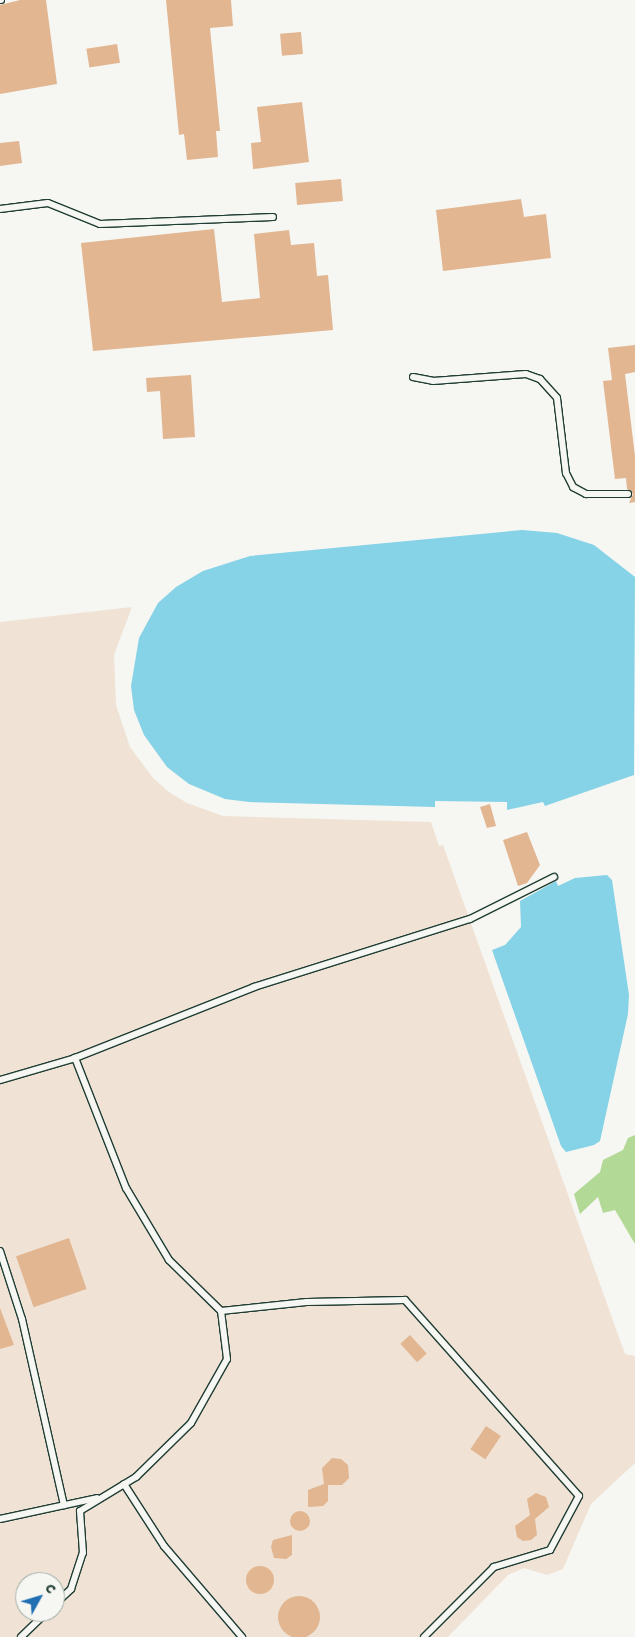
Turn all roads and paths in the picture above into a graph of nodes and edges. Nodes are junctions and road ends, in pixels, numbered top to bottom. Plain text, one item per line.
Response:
1 (0, 209) edge
2 (274, 217) dead end
3 (413, 377) dead end
4 (628, 494) dead end
5 (554, 877) dead end
6 (75, 1058) junction
7 (0, 1080) edge
8 (0, 1251) edge
9 (221, 1311) junction
10 (124, 1484) junction
11 (103, 1497) junction
12 (64, 1505) junction
13 (0, 1519) edge
14 (65, 1595) edge
15 (37, 1622) edge
16 (21, 1637) edge
17 (242, 1637) edge
18 (424, 1637) edge

1 - 2 lane
3 - 4 lane
5 - 6 lane
6 - 7 lane
6 - 9 lane
8 - 12 lane
9 - 10 lane
9 - 18 lane
10 - 11 lane
10 - 17 lane
11 - 12 lane
11 - 14 lane
12 - 13 lane
15 - 16 lane

